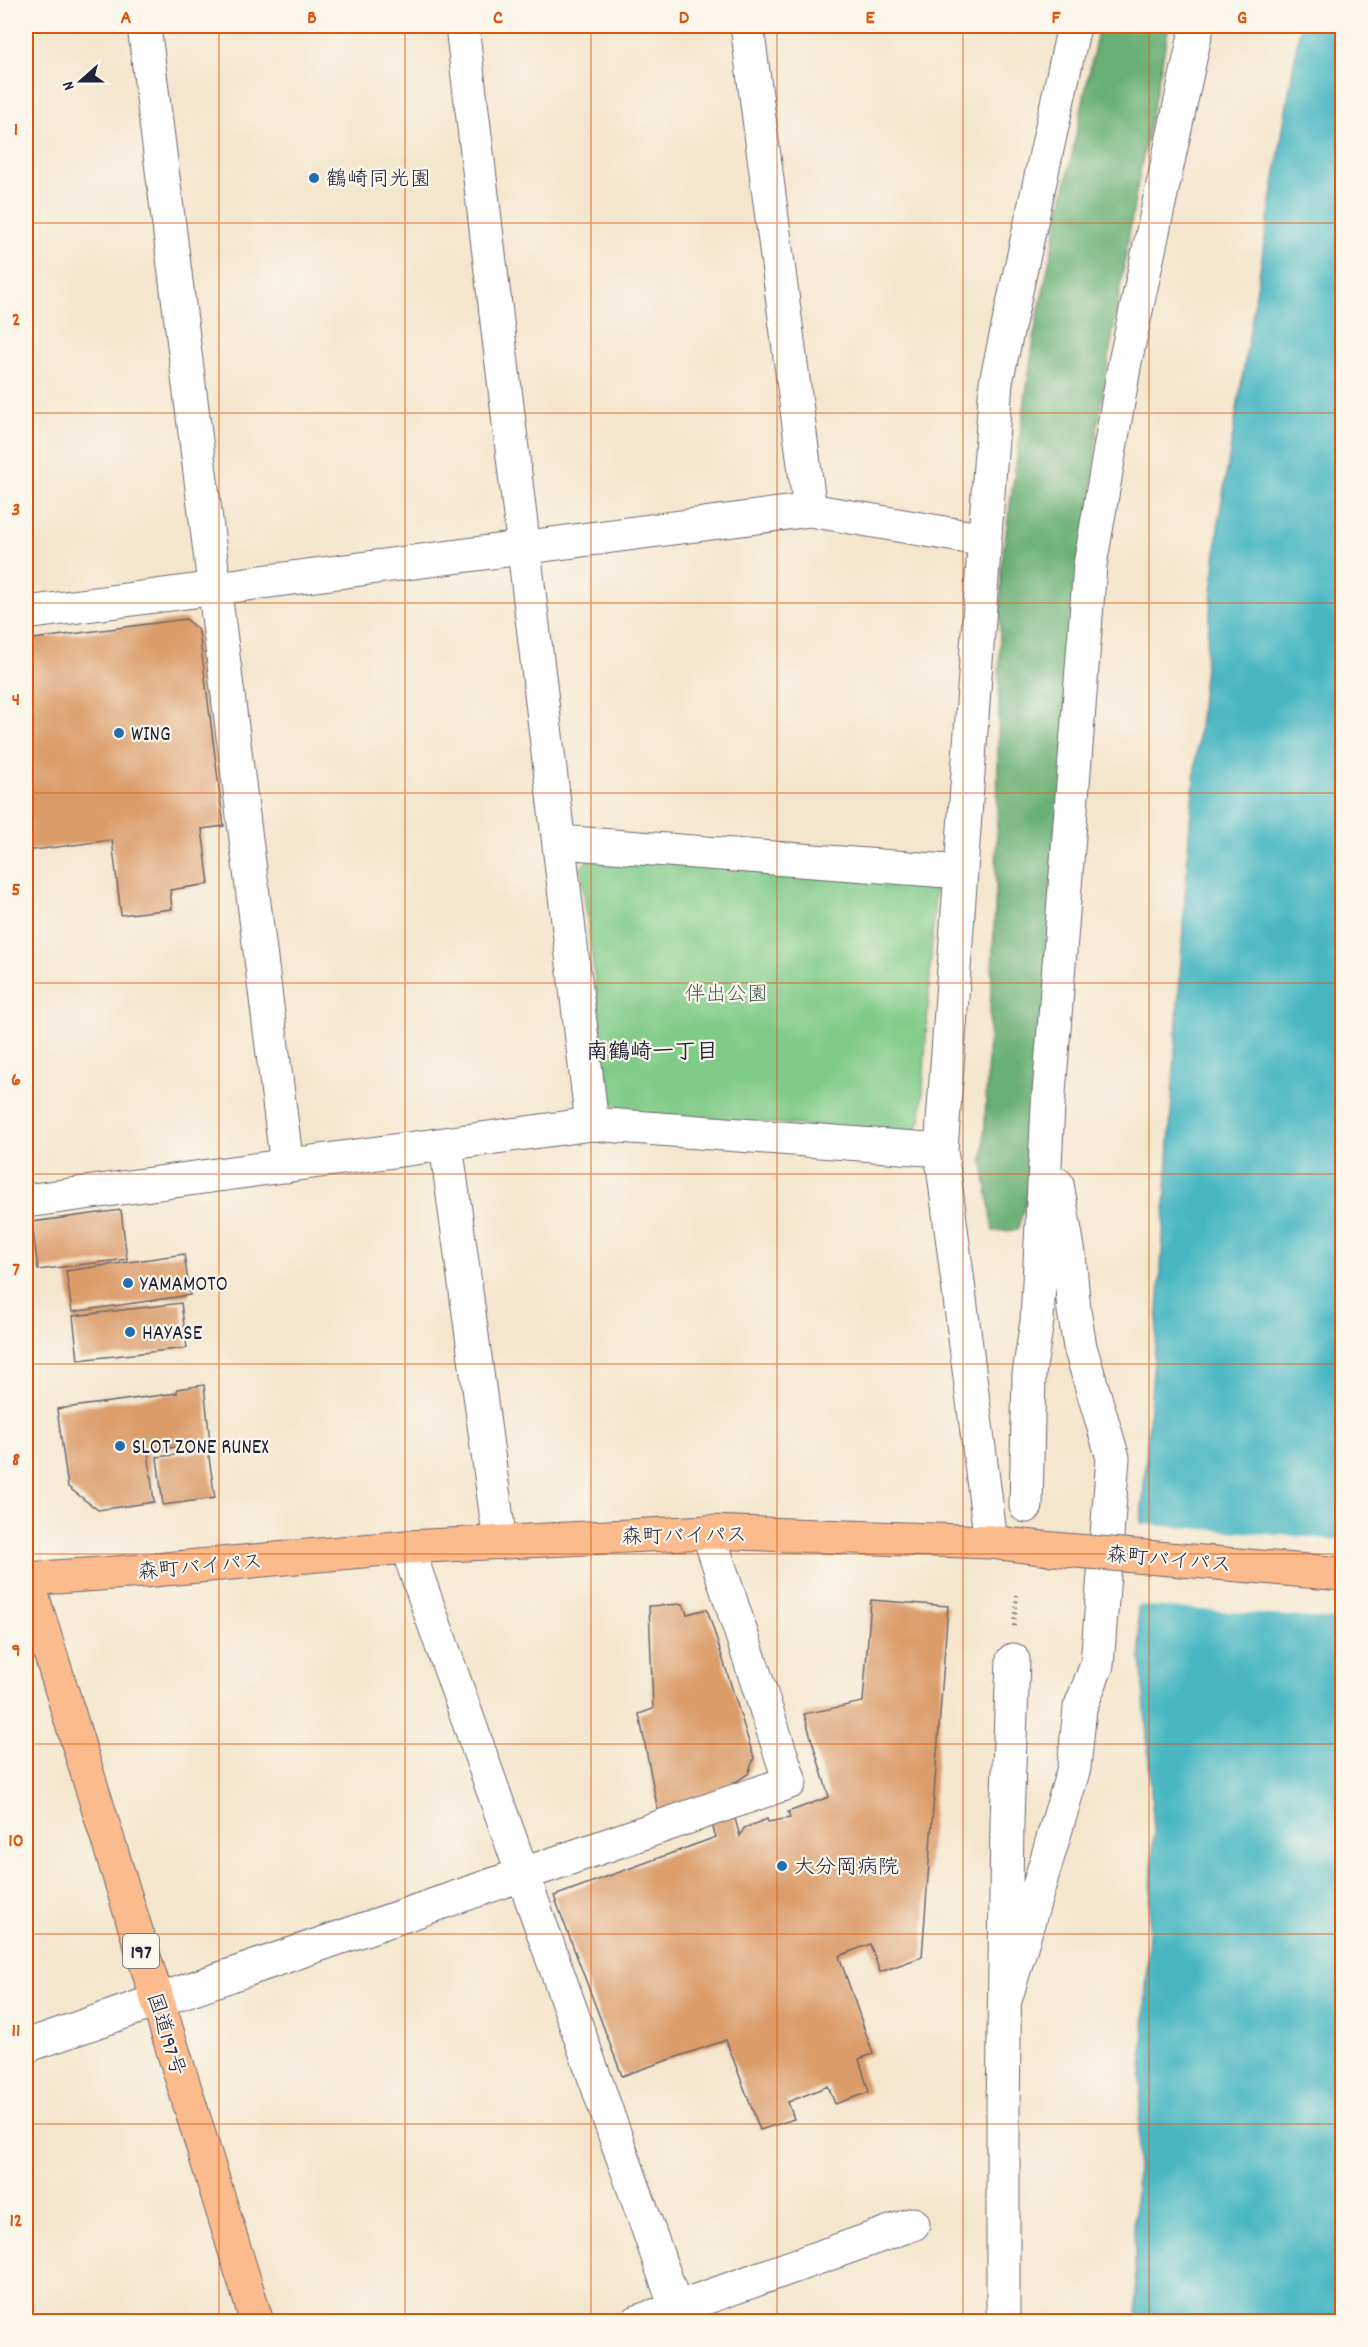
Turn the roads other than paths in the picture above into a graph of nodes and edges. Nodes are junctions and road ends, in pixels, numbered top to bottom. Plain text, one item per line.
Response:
1 (144, 26) edge
2 (462, 26) edge
3 (747, 26) edge
4 (1074, 26) edge
5 (1197, 26) edge
6 (810, 510) junction
7 (985, 540) junction
8 (524, 548) junction
9 (215, 588) junction
10 (26, 614) edge
11 (559, 842) junction
12 (961, 872) junction
13 (592, 1124) junction
14 (1047, 1139) junction
15 (446, 1144) junction
16 (941, 1150) junction
17 (287, 1166) junction
18 (26, 1201) edge
19 (1026, 1506) dead end
20 (708, 1532) junction
21 (500, 1542) junction
22 (992, 1542) junction
23 (407, 1547) junction
24 (1342, 1574) edge
25 (26, 1578) edge
26 (1013, 1660) dead end
27 (522, 1875) junction
28 (1006, 1997) junction
29 (156, 2001) junction
30 (26, 2046) edge
31 (913, 2224) dead end
32 (679, 2315) edge
33 (257, 2322) edge
34 (637, 2322) edge
35 (1003, 2322) edge

1 - 9 street
2 - 8 street
3 - 6 street
4 - 7 street
5 - 14 street
6 - 7 street
6 - 8 street
7 - 12 street
8 - 9 street
8 - 11 street
9 - 10 street
9 - 17 street
11 - 12 street
11 - 13 street
12 - 16 street
13 - 15 street
13 - 16 street
14 - 19 street
14 - 28 street
15 - 17 street
15 - 21 street
16 - 22 street
17 - 18 street
20 - 21 main road, 森町バイパス
20 - 22 main road, 森町バイパス
20 - 27 street
21 - 23 main road, 森町バイパス
22 - 24 main road, 森町バイパス, bridge
23 - 25 main road, 森町バイパス
23 - 27 street
25 - 29 main road, 国道197号 / 197
26 - 28 street
27 - 29 street
27 - 32 street
28 - 35 street
29 - 30 street
29 - 33 main road, 国道197号 / 197
31 - 32 street
32 - 34 street

